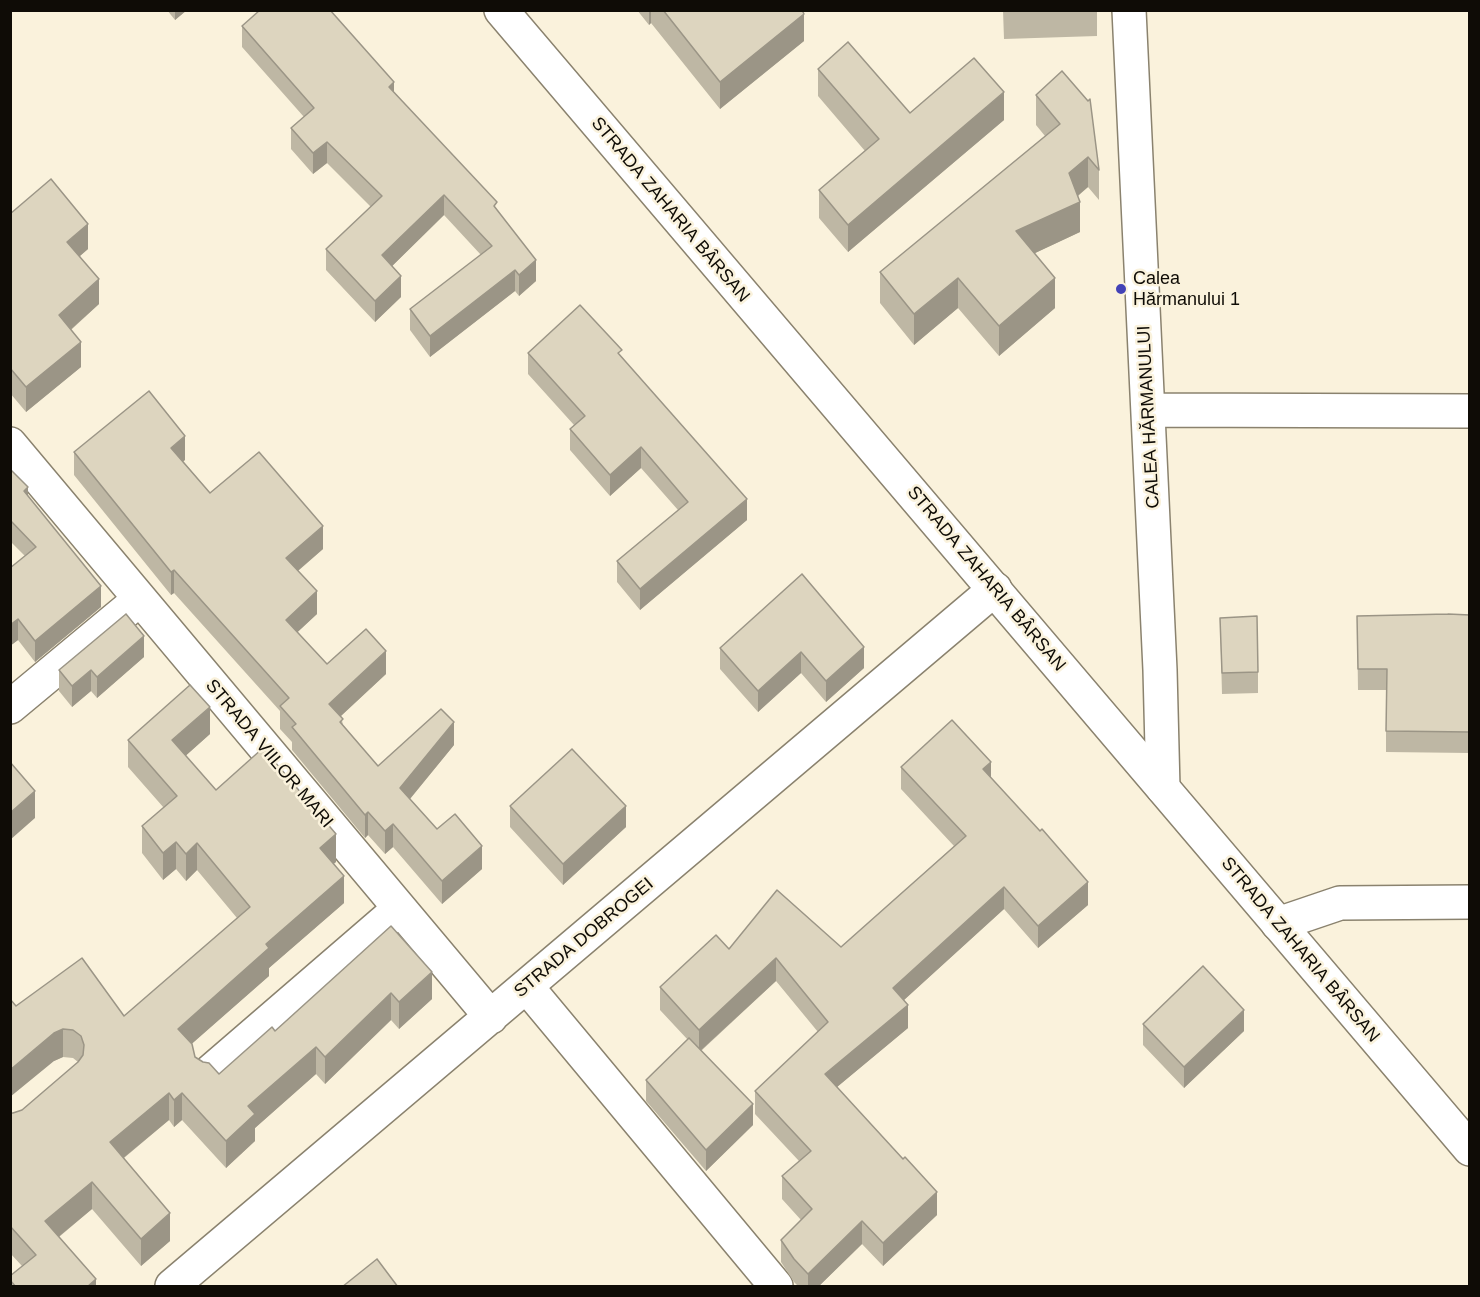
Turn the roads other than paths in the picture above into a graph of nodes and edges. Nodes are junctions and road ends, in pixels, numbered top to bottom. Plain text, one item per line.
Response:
1 (501, 10) edge
2 (1129, 10) edge
3 (1149, 410) junction
4 (1470, 411) edge
5 (10, 444) edge
6 (994, 589) junction
7 (140, 599) junction
8 (10, 707) edge
9 (1163, 788) junction
10 (1470, 902) edge
11 (399, 909) junction
12 (1278, 924) junction
13 (527, 987) junction
14 (491, 1017) junction
15 (210, 1072) edge
16 (1470, 1149) edge
17 (172, 1287) edge
18 (776, 1287) edge

1 - 6 street, STRADA ZAHARIA BÂRSAN
2 - 3 street, CALEA HĂRMANULUI
3 - 4 street
3 - 9 street, CALEA HĂRMANULUI
5 - 7 street, STRADA VIILOR MARI
6 - 9 street, STRADA ZAHARIA BÂRSAN
6 - 13 street, STRADA DOBROGEI
7 - 8 street
7 - 11 street, STRADA VIILOR MARI
9 - 12 street, STRADA ZAHARIA BÂRSAN
10 - 12 street
11 - 14 street, STRADA VIILOR MARI
11 - 15 street
12 - 16 street, STRADA ZAHARIA BÂRSAN
13 - 14 street, STRADA DOBROGEI
13 - 18 street
14 - 17 street, STRADA DOBROGEI

